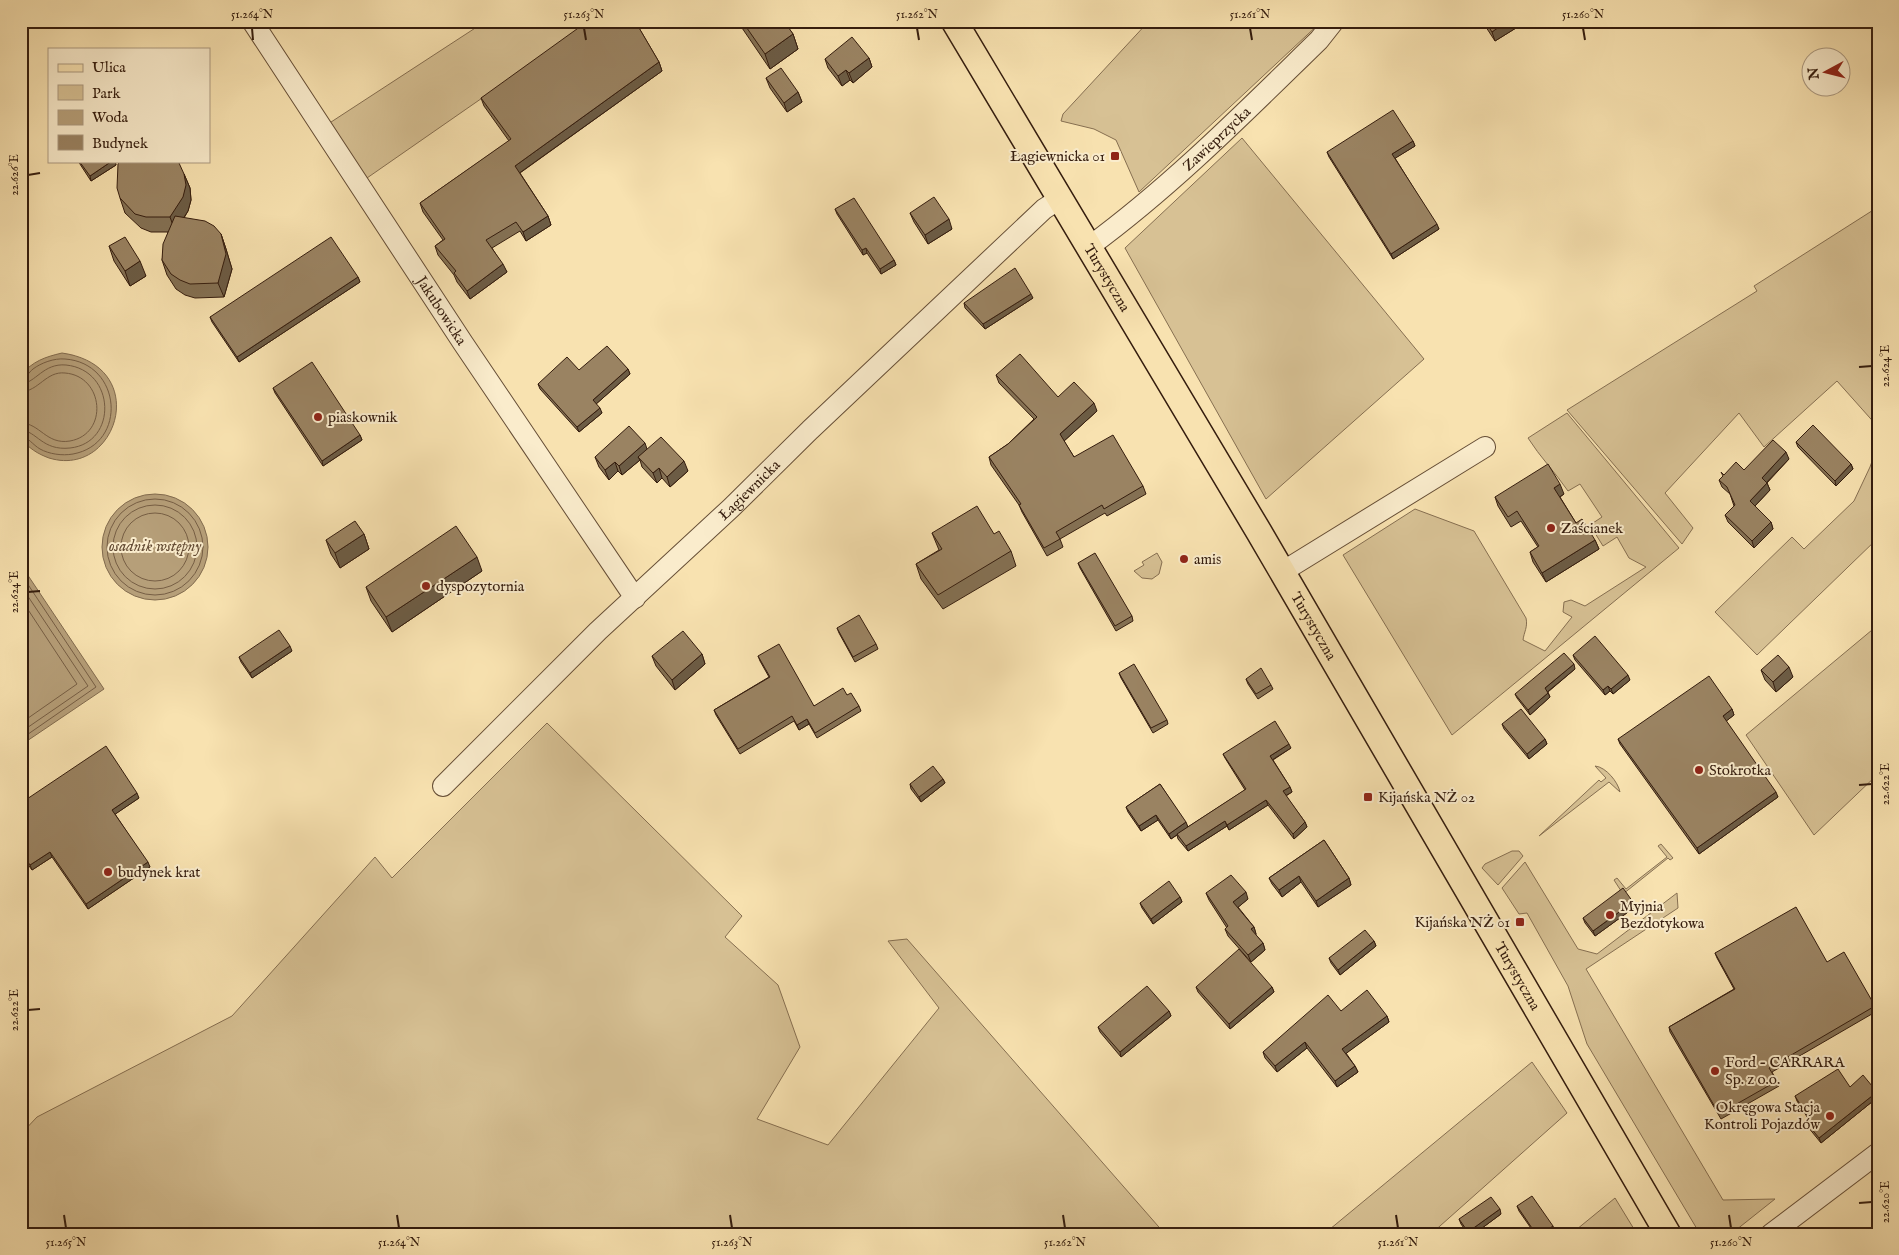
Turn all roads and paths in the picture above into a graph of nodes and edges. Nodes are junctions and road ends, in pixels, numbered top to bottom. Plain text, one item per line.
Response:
1 (252, 21) edge
2 (954, 21) edge
3 (1334, 21) edge
4 (1060, 198) junction
5 (1090, 246) junction
6 (1485, 447) dead end
7 (1282, 572) junction
8 (634, 598) junction
9 (442, 786) dead end
10 (1878, 1153) edge
11 (1668, 1234) edge
12 (1770, 1234) edge

1 - 8 street, Jakubowicka
2 - 4 main road, Turystyczna
3 - 5 street, Zawieprzycka
4 - 5 main road, Turystyczna
4 - 8 street, Łagiewnicka
5 - 7 main road, Turystyczna
6 - 7 street
7 - 11 main road, Turystyczna
8 - 9 street, Łagiewnicka
10 - 12 street

